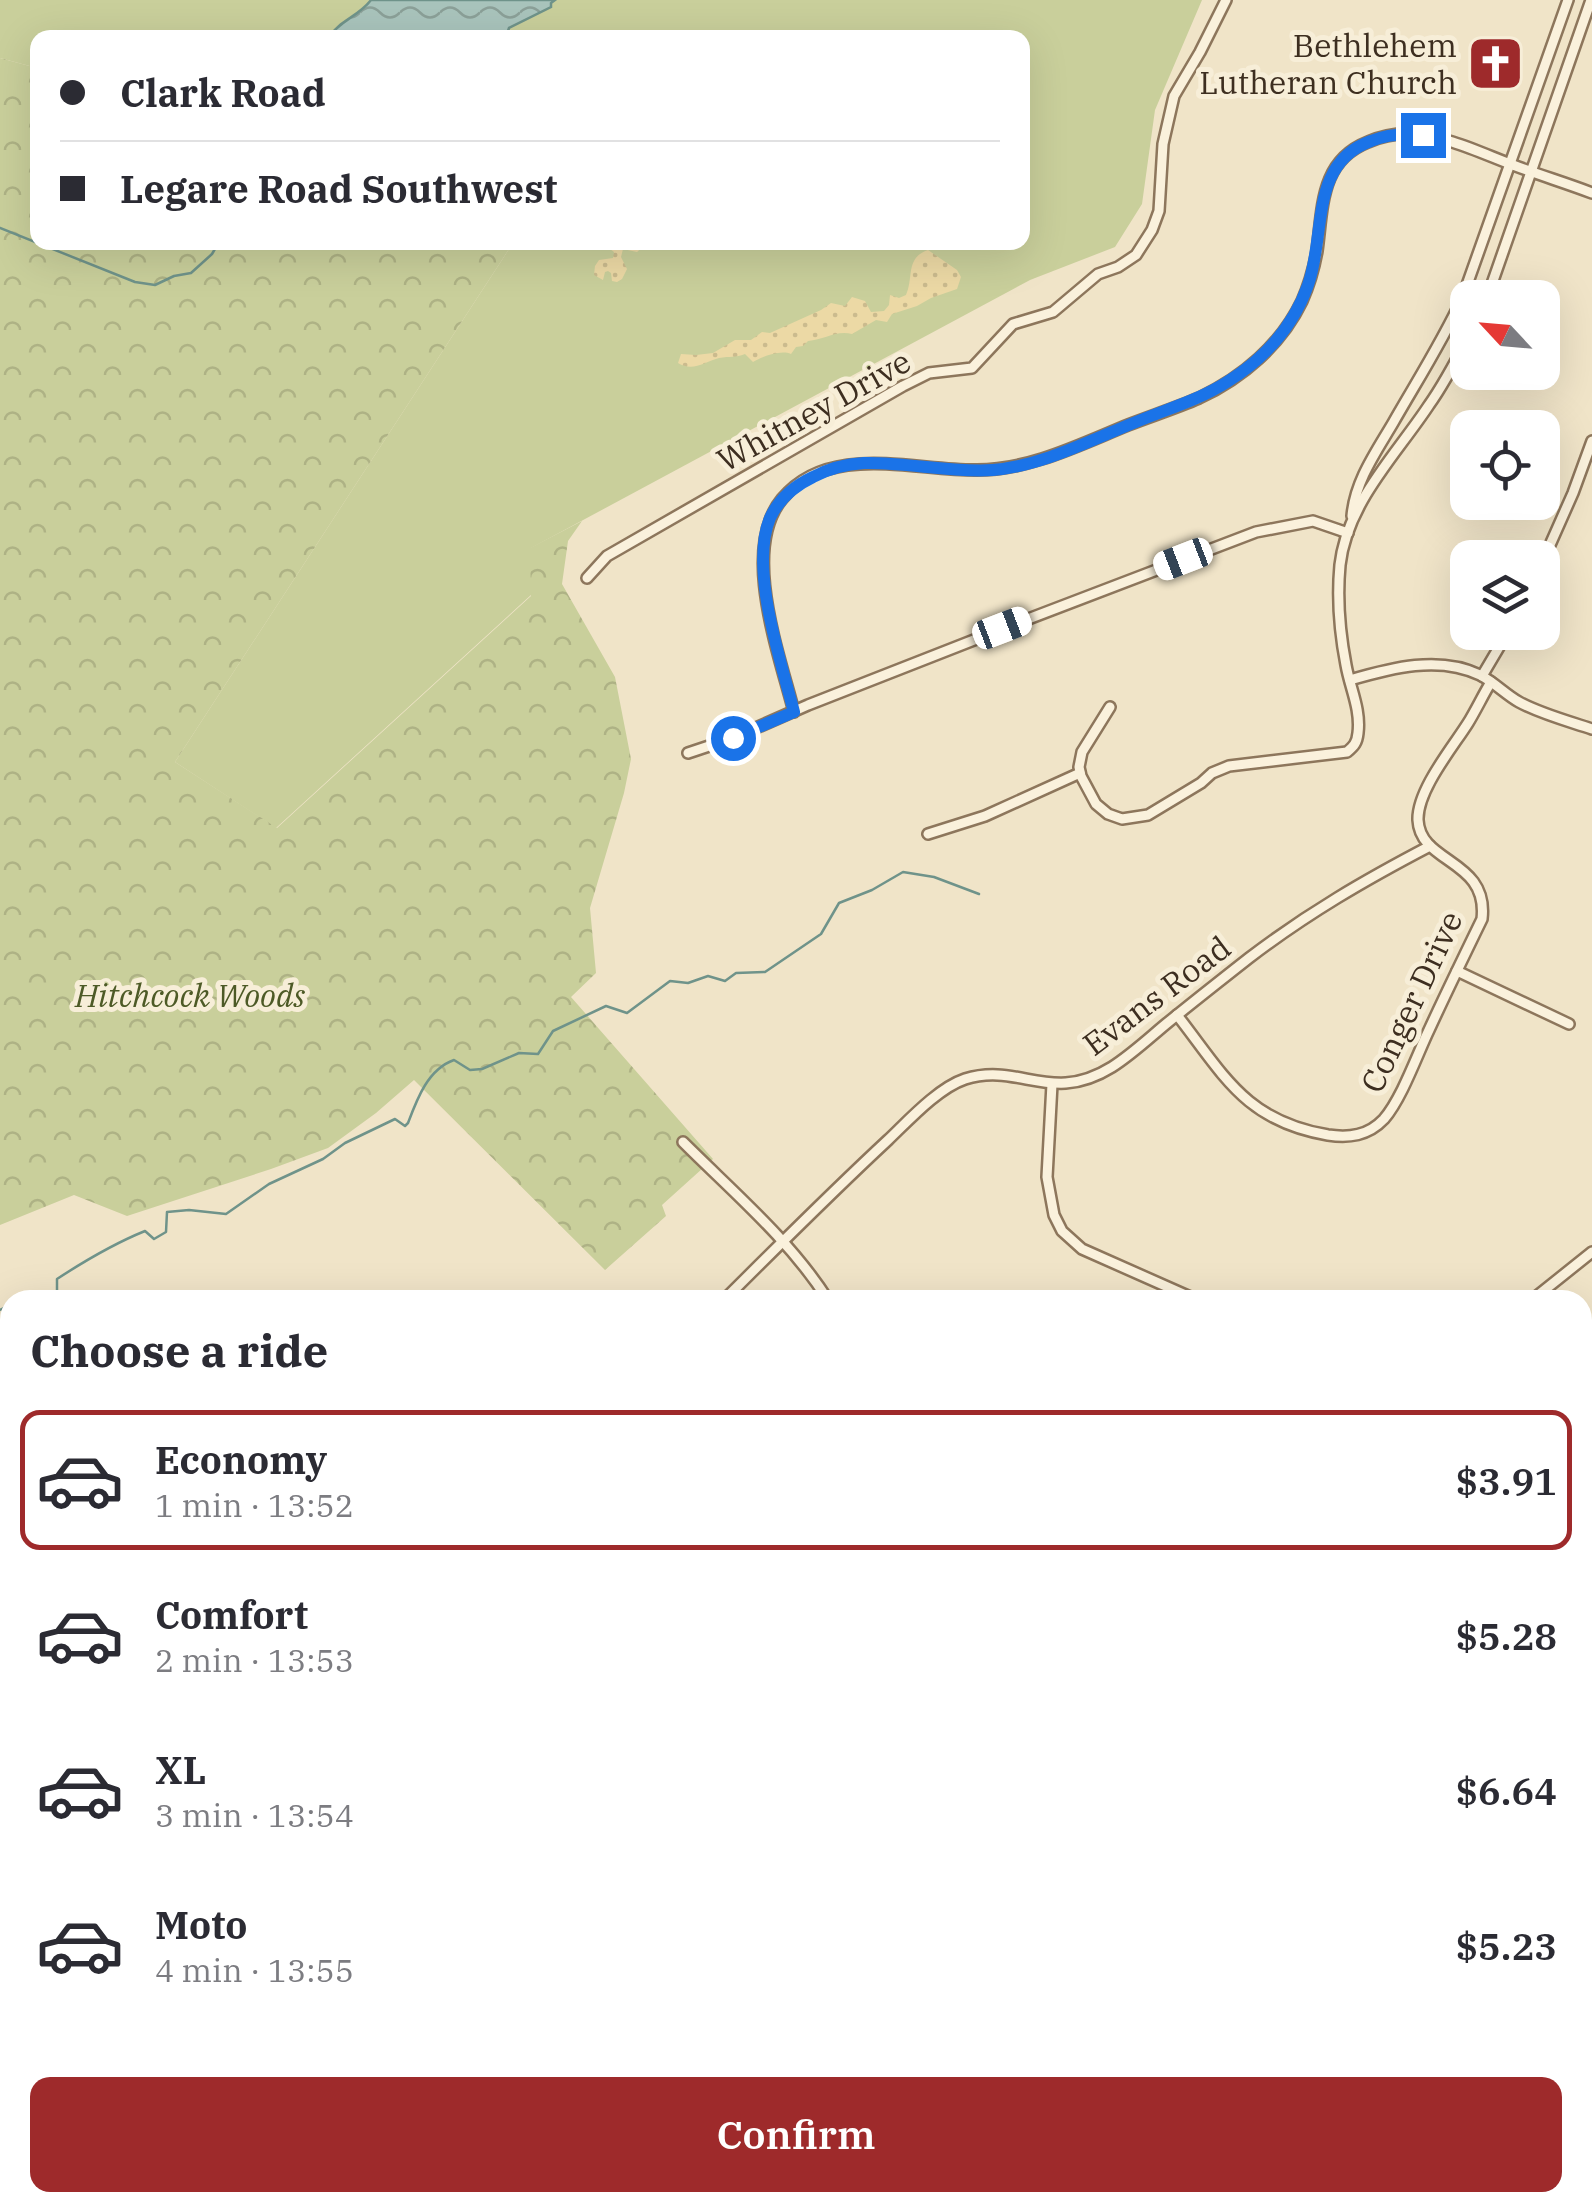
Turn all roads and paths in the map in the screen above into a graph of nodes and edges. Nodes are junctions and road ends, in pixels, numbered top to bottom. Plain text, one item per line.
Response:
1 (1226, 0) edge
2 (1591, 0) edge
3 (1564, 1) edge
4 (1511, 164) junction
5 (1532, 172) junction
6 (1592, 193) edge
7 (1493, 280) edge
8 (1450, 370) edge
9 (1592, 440) edge
10 (1350, 528) junction
11 (1552, 540) edge
12 (587, 578) dead end
13 (1500, 650) edge
14 (1486, 679) junction
15 (1350, 680) junction
16 (1110, 707) dead end
17 (794, 712) junction
18 (1592, 729) edge
19 (688, 754) dead end
20 (1080, 773) junction
21 (928, 834) dead end
22 (1430, 846) junction
23 (1457, 971) junction
24 (1177, 1015) junction
25 (1568, 1024) dead end
26 (1052, 1084) junction
27 (684, 1142) dead end
28 (782, 1242) junction
29 (1592, 1252) edge
30 (734, 1290) edge
31 (821, 1290) edge
32 (1175, 1290) edge
33 (1544, 1290) edge

1 - 12 street, Whitney Drive
2 - 5 street
3 - 4 street
4 - 5 street
4 - 10 street
4 - 17 street
5 - 6 street
5 - 7 street
8 - 10 street
9 - 11 street
10 - 15 street
10 - 17 street
13 - 14 street
14 - 15 street
14 - 18 street
14 - 22 street
15 - 20 street
16 - 20 street
17 - 19 street
20 - 21 street
22 - 23 street, Conger Drive
22 - 24 street, Evans Road
23 - 24 street, Conger Drive
23 - 25 street
24 - 26 street, Evans Road
26 - 28 street, Evans Road
26 - 32 street
27 - 28 street
28 - 30 street, Evans Road
28 - 31 street
29 - 33 street

